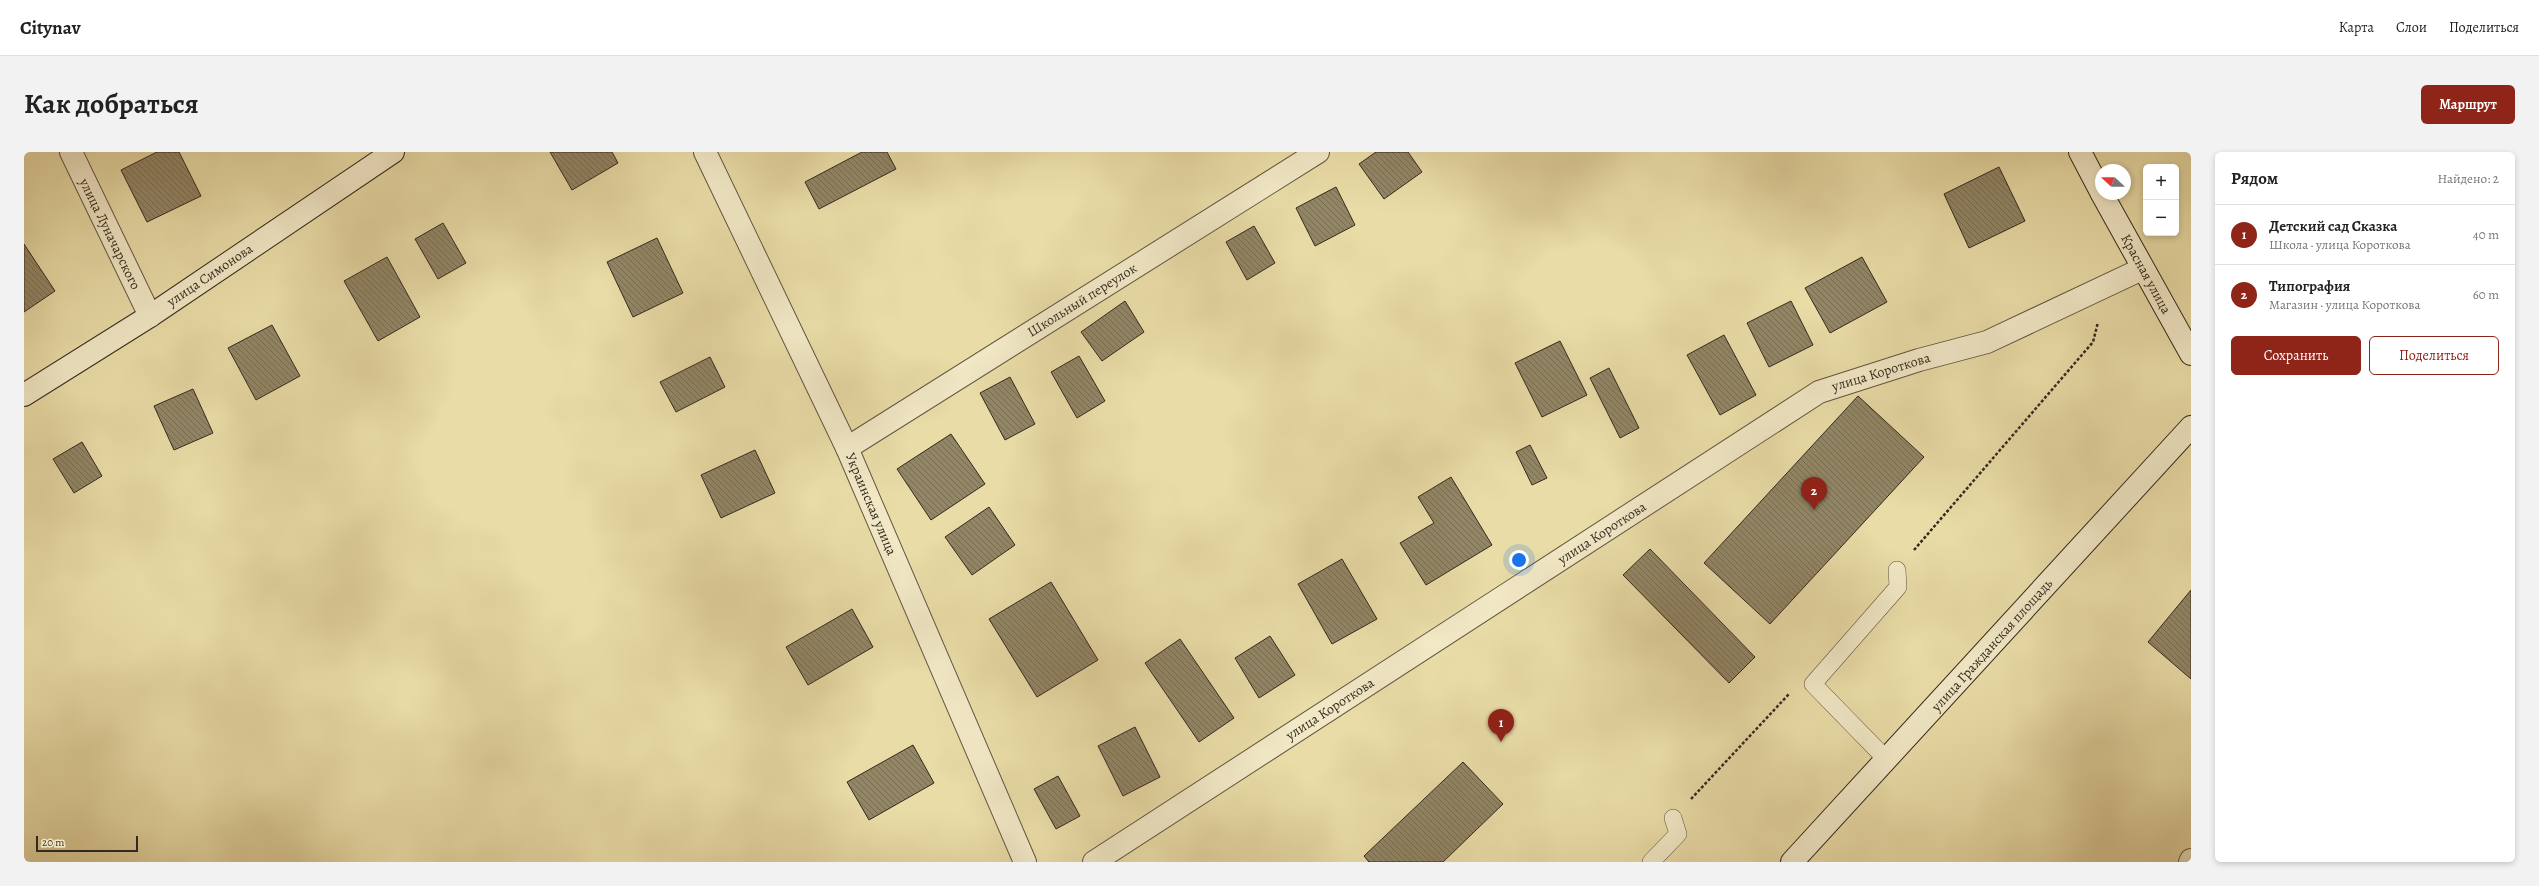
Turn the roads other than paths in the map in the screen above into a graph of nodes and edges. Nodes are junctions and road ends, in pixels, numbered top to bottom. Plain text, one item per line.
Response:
1 (71, 152) edge
2 (393, 152) edge
3 (705, 152) edge
4 (1318, 152) edge
5 (2080, 152) edge
6 (2095, 180) edge
7 (2106, 200) edge
8 (2142, 269) junction
9 (150, 316) junction
10 (2191, 354) edge
11 (24, 395) edge
12 (2191, 427) edge
13 (847, 448) junction
14 (1897, 570) dead end
15 (1886, 759) junction
16 (1673, 818) dead end
17 (1025, 862) edge
18 (1094, 862) edge
19 (1651, 862) edge
20 (1792, 862) edge

1 - 9 street, улица Луначарского
2 - 9 street, улица Симонова
3 - 13 street, Украинская улица
4 - 13 street, Школьный переулок
5 - 6 street, Красная улица
7 - 8 street, Красная улица
8 - 10 street, Красная улица
8 - 18 street, улица Короткова
9 - 11 street, улица Симонова
12 - 15 street, улица Гражданская площадь
13 - 17 street, Украинская улица
14 - 15 lane
15 - 20 street, улица Гражданская площадь
16 - 19 lane

